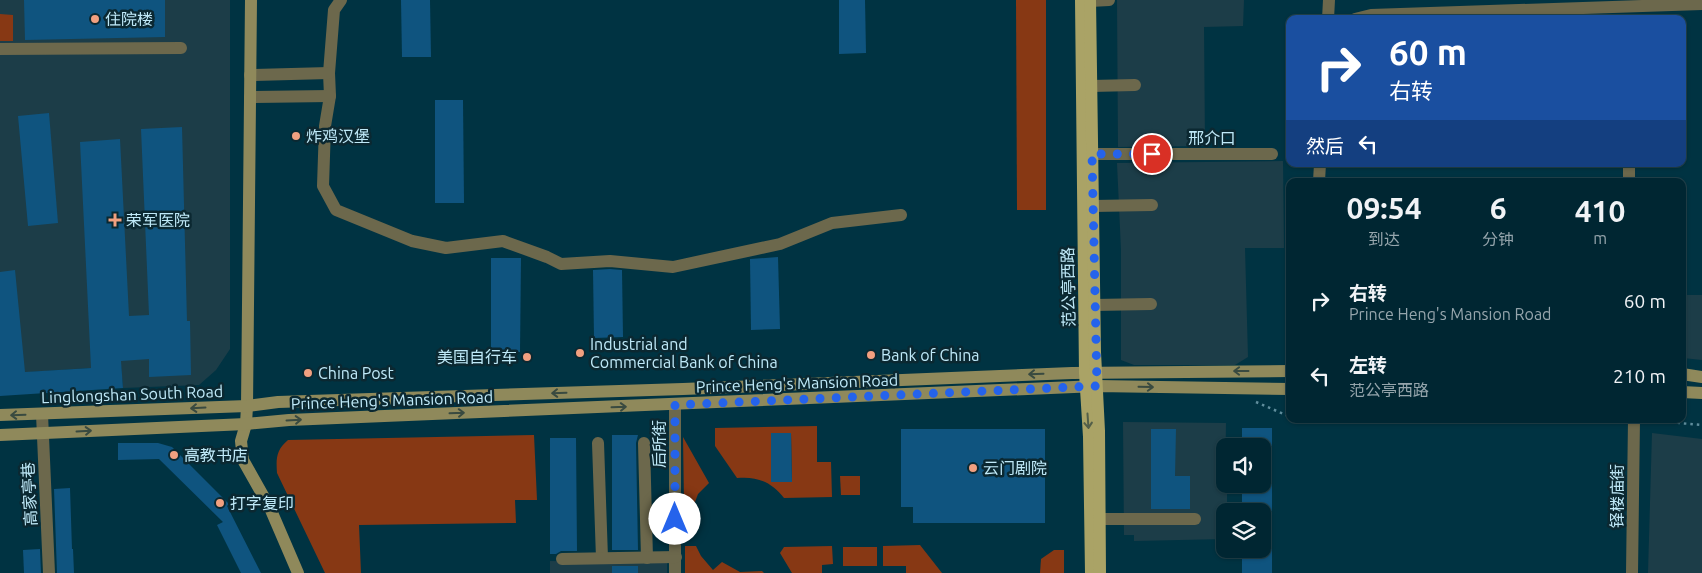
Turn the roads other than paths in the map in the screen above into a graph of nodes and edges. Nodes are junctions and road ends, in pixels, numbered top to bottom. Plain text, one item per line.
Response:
1 (251, 0) edge
2 (341, 0) edge
3 (1081, 0) edge
4 (1090, 0) edge
5 (1109, 0) edge
6 (1329, 0) edge
7 (1702, 4) edge
8 (1621, 8) edge
9 (1328, 15) edge
10 (1402, 15) edge
11 (181, 48) dead end
12 (0, 49) edge
13 (330, 73) junction
14 (250, 75) junction
15 (1136, 85) dead end
16 (1091, 86) junction
17 (330, 96) junction
18 (250, 97) junction
19 (1092, 154) junction
20 (1272, 154) dead end
21 (1152, 205) dead end
22 (1093, 206) junction
23 (901, 215) dead end
24 (1151, 304) dead end
25 (1094, 305) junction
26 (1286, 371) edge
27 (1090, 373) junction
28 (1686, 374) edge
29 (1702, 376) edge
30 (1091, 387) junction
31 (1286, 389) edge
32 (1686, 392) edge
33 (1702, 393) edge
34 (675, 405) junction
35 (247, 406) junction
36 (42, 414) junction
37 (0, 416) edge
38 (1634, 423) edge
39 (246, 424) junction
40 (42, 433) junction
41 (0, 435) edge
42 (644, 443) dead end
43 (598, 444) dead end
44 (1100, 519) junction
45 (1196, 519) dead end
46 (562, 558) dead end
47 (602, 558) junction
48 (647, 558) junction
49 (676, 558) junction
50 (49, 573) edge
51 (298, 573) edge
52 (675, 573) edge
53 (1091, 573) edge
54 (1100, 573) edge
55 (1632, 573) edge

1 - 14 main road
2 - 13 street
3 - 27 main road, 范公亭西路
4 - 5 street
4 - 16 main road, 范公亭西路
6 - 9 street
7 - 8 street
8 - 10 street
11 - 12 street
13 - 14 street
13 - 17 street
14 - 18 main road
15 - 16 street
16 - 19 main road, 范公亭西路
17 - 18 street
17 - 23 street
18 - 35 main road
19 - 20 street, 邢介口
19 - 22 main road, 范公亭西路
21 - 22 street
22 - 25 main road, 范公亭西路
24 - 25 street
25 - 27 main road, 范公亭西路
26 -> 27 main road, Prince Heng's Mansion Road
27 - 30 main road, 范公亭西路
27 -> 35 main road, Prince Heng's Mansion Road
28 - 29 main road
30 -> 31 main road, Prince Heng's Mansion Road
30 - 34 main road, Prince Heng's Mansion Road
30 - 44 main road, 范公亭西路
30 -> 53 main road, 范公亭西路
32 - 33 main road
39 -> 34 main road, Prince Heng's Mansion Road
34 - 49 street, 后所街
35 -> 36 main road, Linglongshan South Road
35 - 39 main road, Linglongshan South Road
36 -> 37 main road, Linglongshan South Road
36 - 40 street, 高家亭巷
38 - 55 street, 铎楼庙街
40 -> 39 main road, Linglongshan South Road
39 - 51 main road, Linglongshan South Road
40 - 41 main road, Linglongshan South Road
40 - 50 street, 高家亭巷
42 - 48 street
43 - 47 street
44 - 45 street
44 - 54 main road, 范公亭西路
46 - 47 street
47 - 48 street
48 - 49 street
49 - 52 street, 后所街

